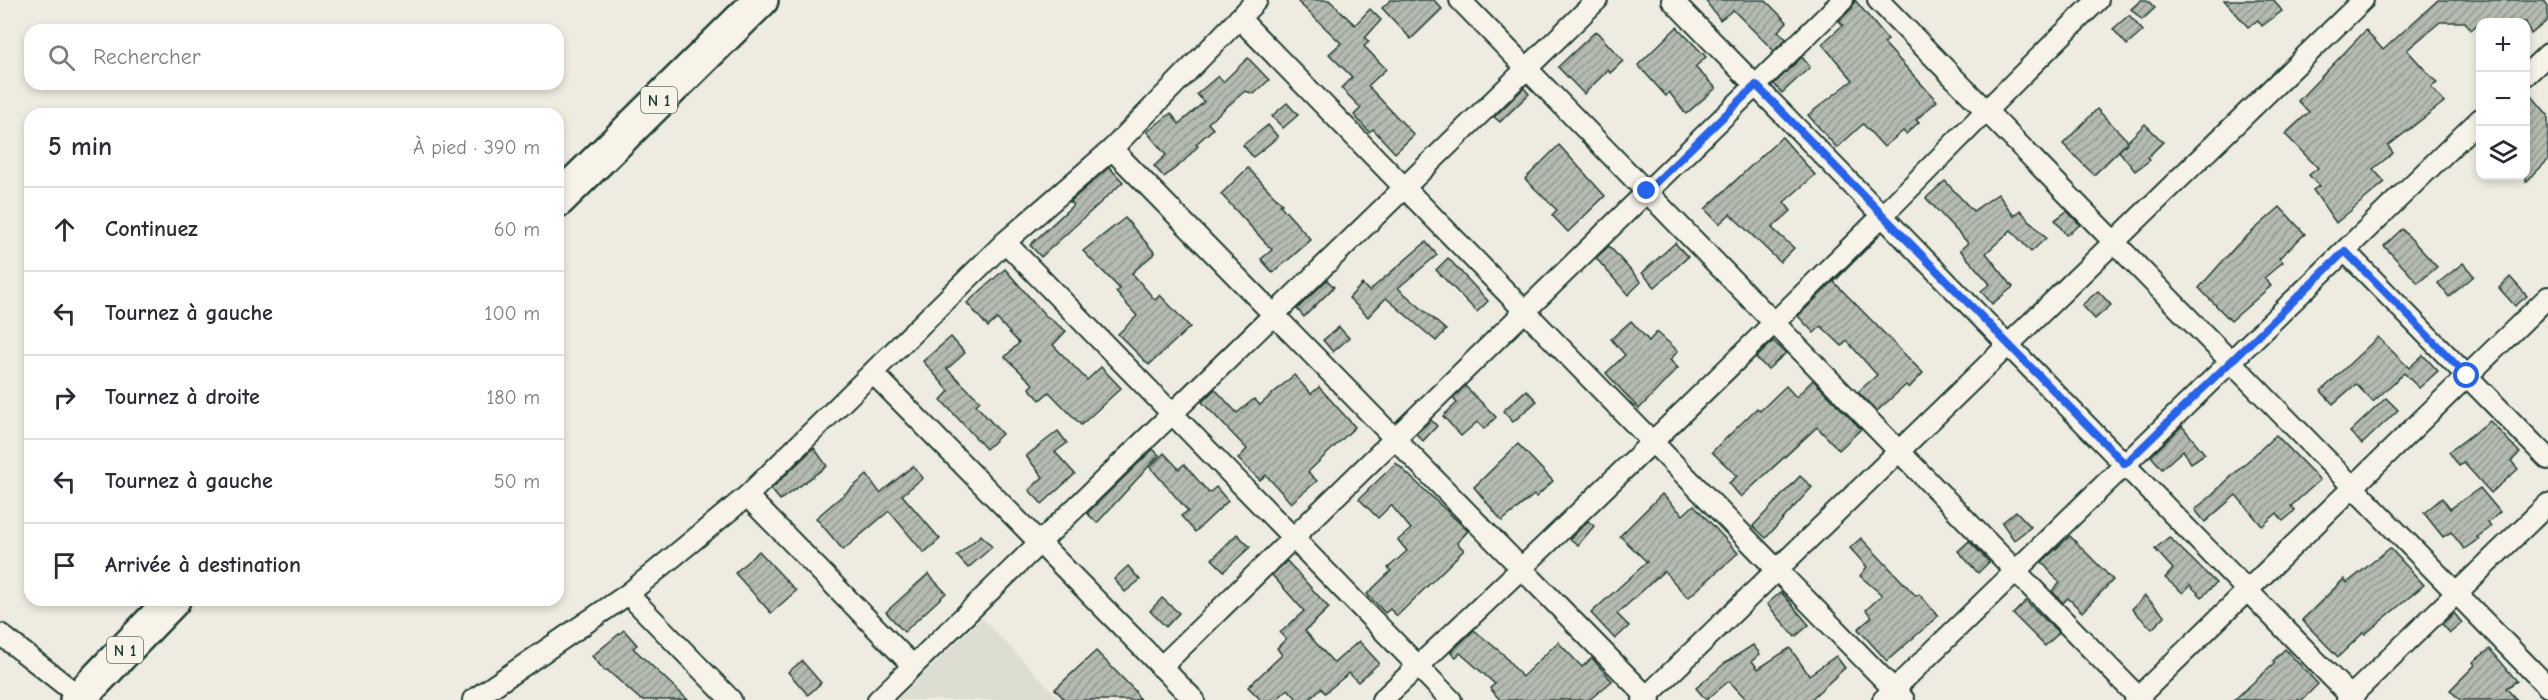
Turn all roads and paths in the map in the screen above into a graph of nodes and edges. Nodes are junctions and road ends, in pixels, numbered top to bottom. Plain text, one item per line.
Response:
1 (761, 0) edge
2 (1257, 0) edge
3 (1460, 0) edge
4 (1597, 0) edge
5 (1672, 0) edge
6 (1843, 0) edge
7 (1878, 0) edge
8 (2098, 0) edge
9 (2363, 0) edge
10 (1239, 18) junction
11 (2548, 54) edge
12 (1527, 68) junction
13 (2529, 72) edge
14 (1756, 85) junction
15 (1985, 110) junction
16 (2476, 124) edge
17 (1112, 148) junction
18 (1404, 187) junction
19 (1647, 191) junction
20 (564, 194) edge
21 (1882, 216) junction
22 (1005, 242) junction
23 (2114, 242) junction
24 (2345, 251) junction
25 (2548, 297) edge
26 (1526, 310) junction
27 (1274, 315) junction
28 (1774, 322) junction
29 (2008, 345) junction
30 (2230, 362) junction
31 (873, 373) junction
32 (2467, 376) junction
33 (1172, 413) junction
34 (1395, 438) junction
35 (1652, 441) junction
36 (1899, 451) junction
37 (2548, 459) edge
38 (2125, 464) junction
39 (2353, 487) junction
40 (747, 496) junction
41 (2548, 504) edge
42 (1294, 537) junction
43 (1040, 543) junction
44 (1522, 569) junction
45 (1777, 570) junction
46 (2015, 571) junction
47 (2248, 590) junction
48 (2456, 593) junction
49 (628, 594) junction
50 (167, 606) edge
51 (0, 634) edge
52 (913, 666) junction
53 (1418, 666) junction
54 (1161, 667) junction
55 (2548, 687) edge
56 (1894, 696) edge
57 (78, 698) edge
58 (477, 698) edge
59 (1646, 699) edge
60 (2138, 699) edge
61 (2351, 699) edge
62 (731, 700) edge
63 (878, 700) edge
64 (1194, 700) edge
65 (1382, 700) edge
66 (1451, 700) edge

1 - 20 highway, N 1
2 - 10 street
3 - 12 street
4 - 12 street
5 - 14 street
6 - 14 street
7 - 15 street
8 - 15 street
9 - 23 street
10 - 17 street
10 - 18 street
11 - 13 street
12 - 18 street
12 - 19 street
14 - 19 street
14 - 21 street
15 - 21 street
15 - 23 street
16 - 24 street
17 - 22 street
17 - 27 street
18 - 26 street
18 - 27 street
19 - 26 street
19 - 28 street
21 - 28 street
21 - 29 street
22 - 31 street
22 - 33 street
23 - 29 street
23 - 30 street
24 - 30 street
24 - 32 street
25 - 32 street
26 - 34 street
26 - 35 street
27 - 33 street
27 - 34 street
28 - 35 street
28 - 36 street
29 - 36 street
29 - 38 street
30 - 38 street
30 - 39 street
31 - 40 street
31 - 43 street
32 - 37 street
32 - 39 street
33 - 42 street
33 - 43 street
34 - 42 street
34 - 44 street
35 - 44 street
35 - 45 street
36 - 45 street
36 - 46 street
38 - 46 street
38 - 47 street
39 - 47 street
39 - 48 street
40 - 49 street
40 - 52 street
41 - 48 street
42 - 53 street
42 - 54 street
43 - 52 street
43 - 54 street
44 - 53 street
44 - 59 street
45 - 56 street
45 - 59 street
46 - 56 street
46 - 60 street
47 - 60 street
47 - 61 street
48 - 55 street
48 - 61 street
49 - 58 street
49 - 62 street
50 - 57 highway, N 1
51 - 57 street
52 - 63 street
53 - 65 street
53 - 66 street
54 - 64 street

